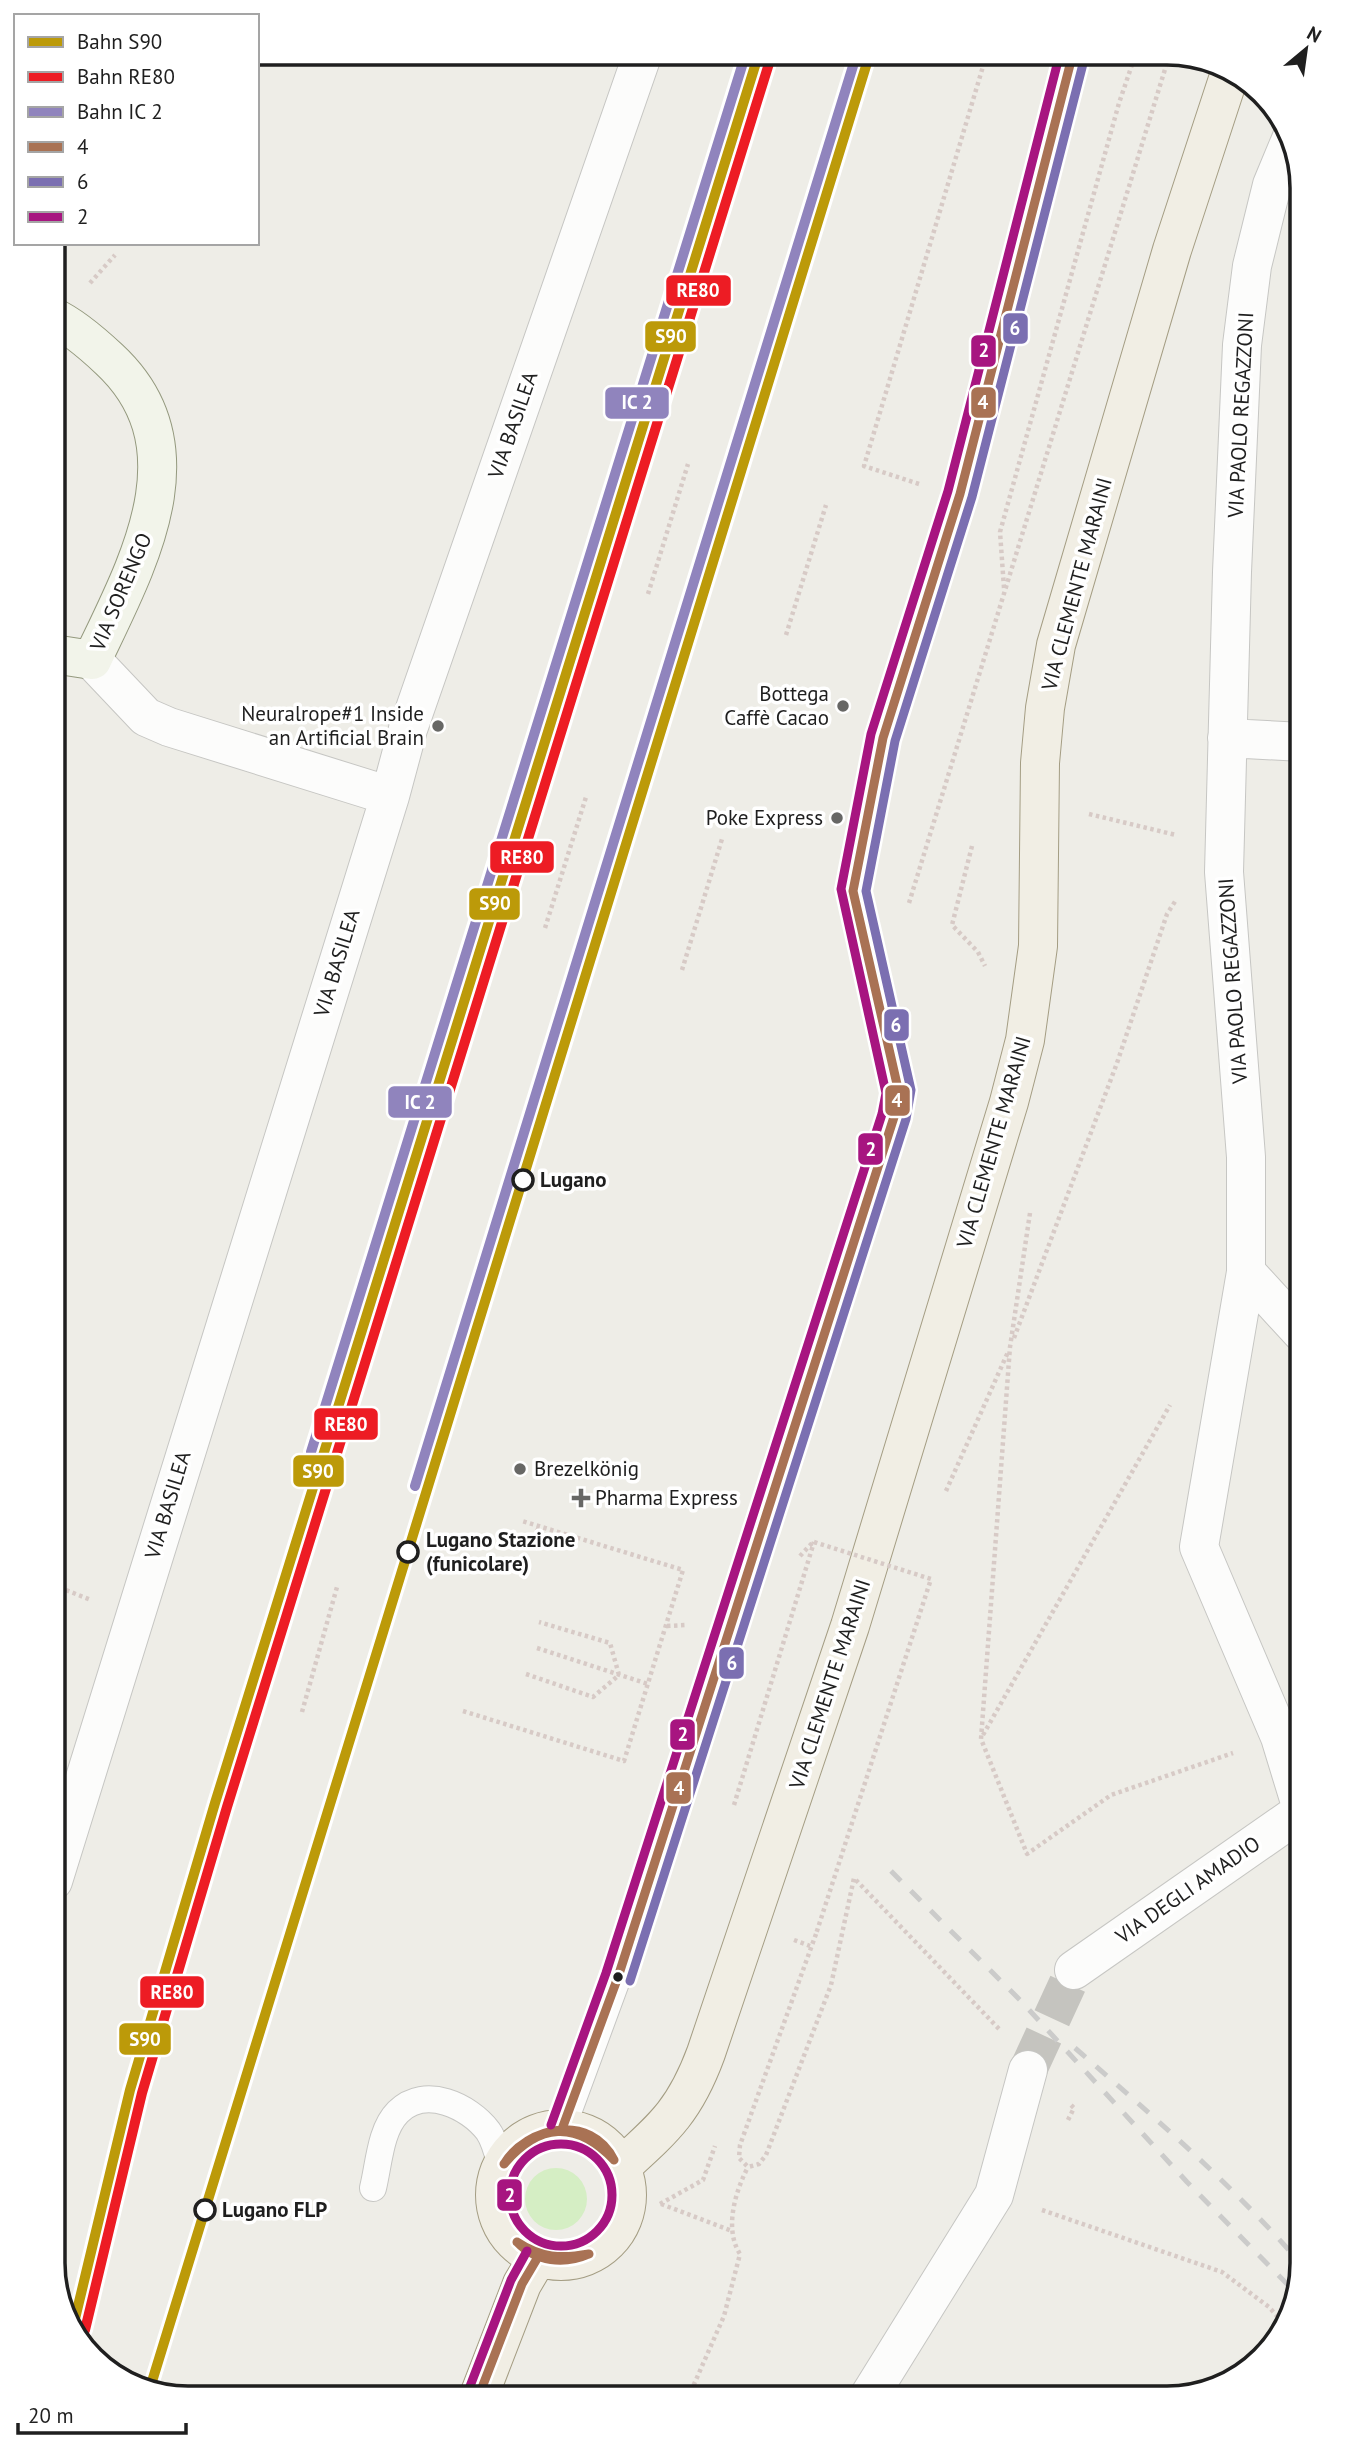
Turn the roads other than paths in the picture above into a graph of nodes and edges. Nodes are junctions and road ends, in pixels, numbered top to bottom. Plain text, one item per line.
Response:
1 (639, 65) edge
2 (1070, 65) edge
3 (1228, 80) edge
4 (1285, 154) edge
5 (65, 326) edge
6 (65, 656) edge
7 (92, 660) junction
8 (1227, 738) junction
9 (1290, 741) edge
10 (390, 796) junction
11 (1246, 1272) junction
12 (1290, 1319) edge
13 (1290, 1769) edge
14 (1290, 1819) edge
15 (65, 1839) edge
16 (1074, 1970) tunnel mouth
17 (1018, 2055) tunnel mouth
18 (562, 2129) junction
19 (501, 2167) junction
20 (621, 2167) junction
21 (373, 2188) dead end
22 (538, 2257) junction
23 (483, 2386) edge
24 (877, 2386) edge

1 - 10 street, VIA BASILEA
2 - 18 lane
3 - 20 main road, VIA CLEMENTE MARAINI
4 - 8 street, VIA PAOLO REGAZZONI
5 - 7 main road, VIA SORENGO
6 - 7 main road, VIA SORENGO
7 - 10 street
8 - 9 street
8 - 11 street, VIA PAOLO REGAZZONI
10 - 15 street, VIA BASILEA
11 - 12 street
11 - 13 street, VIA PAOLO REGAZZONI
14 - 16 street, VIA DEGLI AMADIO
17 - 24 street
18 - 19 main road
18 - 20 main road
19 - 21 lane
19 - 22 main road
20 - 22 main road
22 - 23 main road

